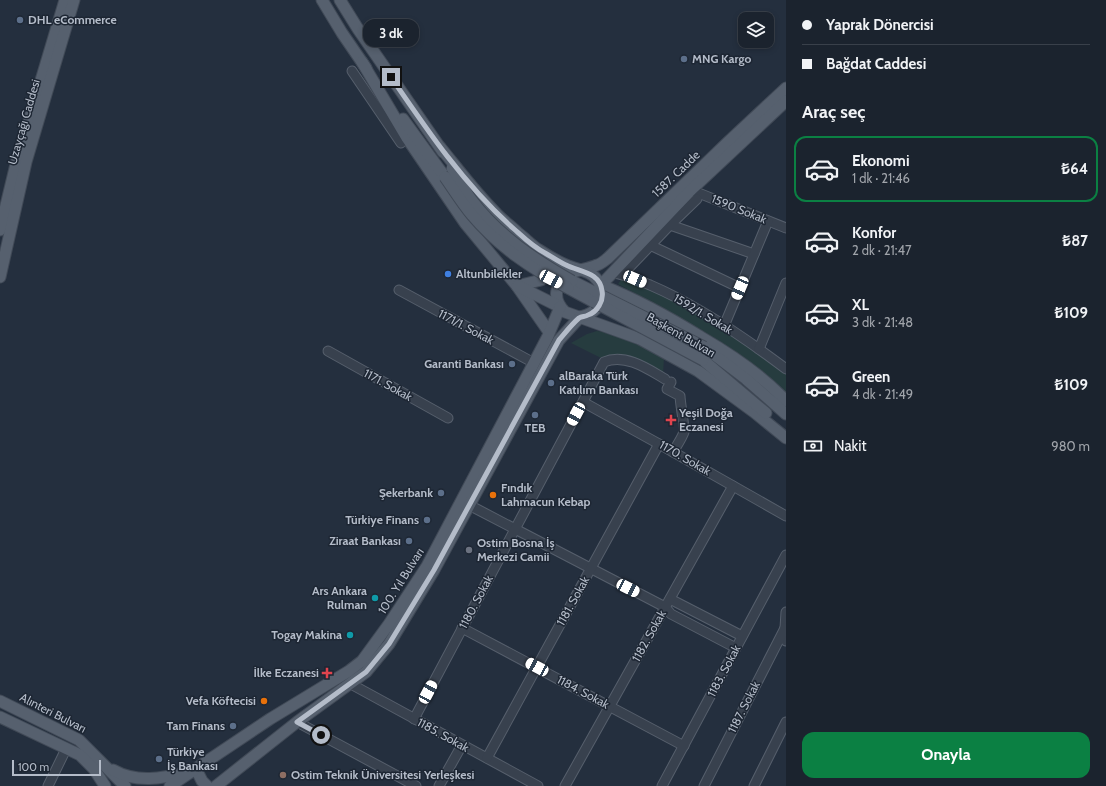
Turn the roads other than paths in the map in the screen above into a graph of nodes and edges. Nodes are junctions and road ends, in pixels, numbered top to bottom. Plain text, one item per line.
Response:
1 (65, 0) edge
2 (74, 0) edge
3 (316, 0) edge
4 (322, 0) edge
5 (340, 0) edge
6 (348, 0) edge
7 (356, 26) junction
8 (342, 33) junction
9 (362, 62) junction
10 (352, 71) dead end
11 (786, 88) edge
12 (786, 102) edge
13 (401, 142) dead end
14 (440, 147) junction
15 (448, 173) junction
16 (694, 195) junction
17 (768, 221) junction
18 (670, 224) junction
19 (786, 228) edge
20 (0, 230) edge
21 (650, 245) junction
22 (542, 252) junction
23 (754, 254) junction
24 (579, 270) junction
25 (617, 274) junction
26 (0, 277) edge
27 (786, 283) edge
28 (517, 286) junction
29 (740, 288) junction
30 (399, 290) dead end
31 (598, 293) junction
32 (631, 299) junction
33 (560, 307) junction
34 (580, 317) junction
35 (724, 326) junction
36 (549, 332) junction
37 (640, 339) junction
38 (559, 340) junction
39 (760, 349) junction
40 (328, 351) dead end
41 (534, 363) junction
42 (786, 369) edge
43 (786, 401) edge
44 (583, 402) junction
45 (786, 414) edge
46 (448, 418) dead end
47 (786, 432) edge
48 (786, 438) edge
49 (660, 444) junction
50 (673, 452) junction
51 (733, 486) junction
52 (469, 505) junction
53 (786, 516) edge
54 (515, 529) junction
55 (786, 555) edge
56 (591, 568) junction
57 (668, 603) junction
58 (786, 612) edge
59 (462, 628) junction
60 (785, 628) junction
61 (742, 636) junction
62 (786, 641) edge
63 (736, 648) junction
64 (537, 667) junction
65 (349, 683) junction
66 (0, 701) edge
67 (610, 706) junction
68 (0, 717) edge
69 (414, 718) junction
70 (297, 722) junction
71 (786, 722) edge
72 (462, 745) junction
73 (684, 746) junction
74 (66, 749) junction
75 (487, 758) junction
76 (107, 766) junction
77 (196, 769) junction
78 (102, 785) edge
79 (48, 786) edge
80 (125, 786) edge
81 (170, 786) edge
82 (207, 786) edge
83 (216, 786) edge
84 (416, 786) edge
85 (439, 786) edge
86 (538, 786) edge
87 (566, 786) edge
88 (662, 786) edge
89 (704, 786) edge
90 (754, 786) edge

1 - 20 main road, Uzayçağı Caddesi
2 - 26 main road, Uzayçağı Caddesi
3 - 8 main road
4 - 8 main road
5 - 7 main road
6 - 7 main road
7 - 14 main road
8 - 9 main road
9 - 15 main road
9 - 28 main road
10 - 13 street
11 - 24 main road, 1587. Cadde
12 - 16 main road, 1587. Cadde
14 - 15 main road
14 - 22 main road
15 - 31 main road, bridge
16 - 17 street, 1590 Sokak
16 - 18 street
16 - 25 main road, 1587. Cadde
17 - 19 street, 1590 Sokak
17 - 23 street
18 - 21 street
18 - 23 street
21 - 25 street
21 - 29 street
22 - 24 main road
22 - 28 main road
23 - 29 street
24 - 31 main road
24 - 33 main road, 1587. Cadde
25 - 31 main road, 1587. Cadde
25 - 35 street, 1592/1. Sokak
27 - 39 street
28 - 33 main road
28 - 36 main road
29 - 35 street
30 - 41 street, 1171/1. Sokak
31 - 32 main road
31 - 34 main road
31 - 45 main road, Başkent Bulvarı, bridge
31 - 47 main road, Başkent Bulvarı, bridge
32 - 37 main road
32 - 43 main road
33 - 34 main road
33 - 36 main road, 100. Yıl Bulvarı
34 - 37 main road
34 - 38 main road, 100. Yıl Bulvarı
35 - 39 street, 1592/1. Sokak
36 - 38 main road
36 - 41 main road, 100. Yıl Bulvarı
37 - 48 main road
38 - 52 main road, 100. Yıl Bulvarı
39 - 42 street, 1592/1. Sokak
40 - 46 street, 1171. Sokak
41 - 77 main road, 100. Yıl Bulvarı
44 - 49 street, 1170. Sokak
44 - 50 street, 1180. Sokak
44 - 54 street, 1180. Sokak
49 - 50 street, 1170. Sokak
49 - 56 street, 1181. Sokak
50 - 51 street, 1170. Sokak
51 - 53 street, 1170. Sokak
51 - 57 street, 1182. Sokak
52 - 54 street
52 - 65 main road, 100. Yıl Bulvarı
54 - 56 street
54 - 59 street, 1180. Sokak
55 - 61 street, 1183. Sokak
56 - 57 street
56 - 64 street, 1181. Sokak
57 - 61 street
57 - 63 street
57 - 67 street, 1182. Sokak
58 - 60 street
59 - 64 street, 1184. Sokak
59 - 69 street, 1180. Sokak
60 - 62 street
60 - 89 street, 1187. Sokak
61 - 63 street, 1183. Sokak
63 - 73 street, 1183. Sokak
64 - 67 street, 1184. Sokak
64 - 75 street, 1181. Sokak
65 - 69 street, 1185. Sokak
65 - 70 main road, 100. Yıl Bulvarı
66 - 76 main road, Alınteri Bulvarı
67 - 73 street, 1184. Sokak
67 - 87 street, 1182. Sokak
68 - 74 main road
69 - 72 street, 1185. Sokak
70 - 83 main road, 100. Yıl Bulvarı
70 - 84 street
71 - 90 street
72 - 75 street, 1185. Sokak
72 - 85 street
73 - 88 street, 1183. Sokak
74 - 78 main road
74 - 79 street
75 - 86 street, 1185. Sokak
76 - 77 main road
76 - 80 main road, Alınteri Bulvarı
77 - 81 main road, 100. Yıl Bulvarı
77 - 82 main road

